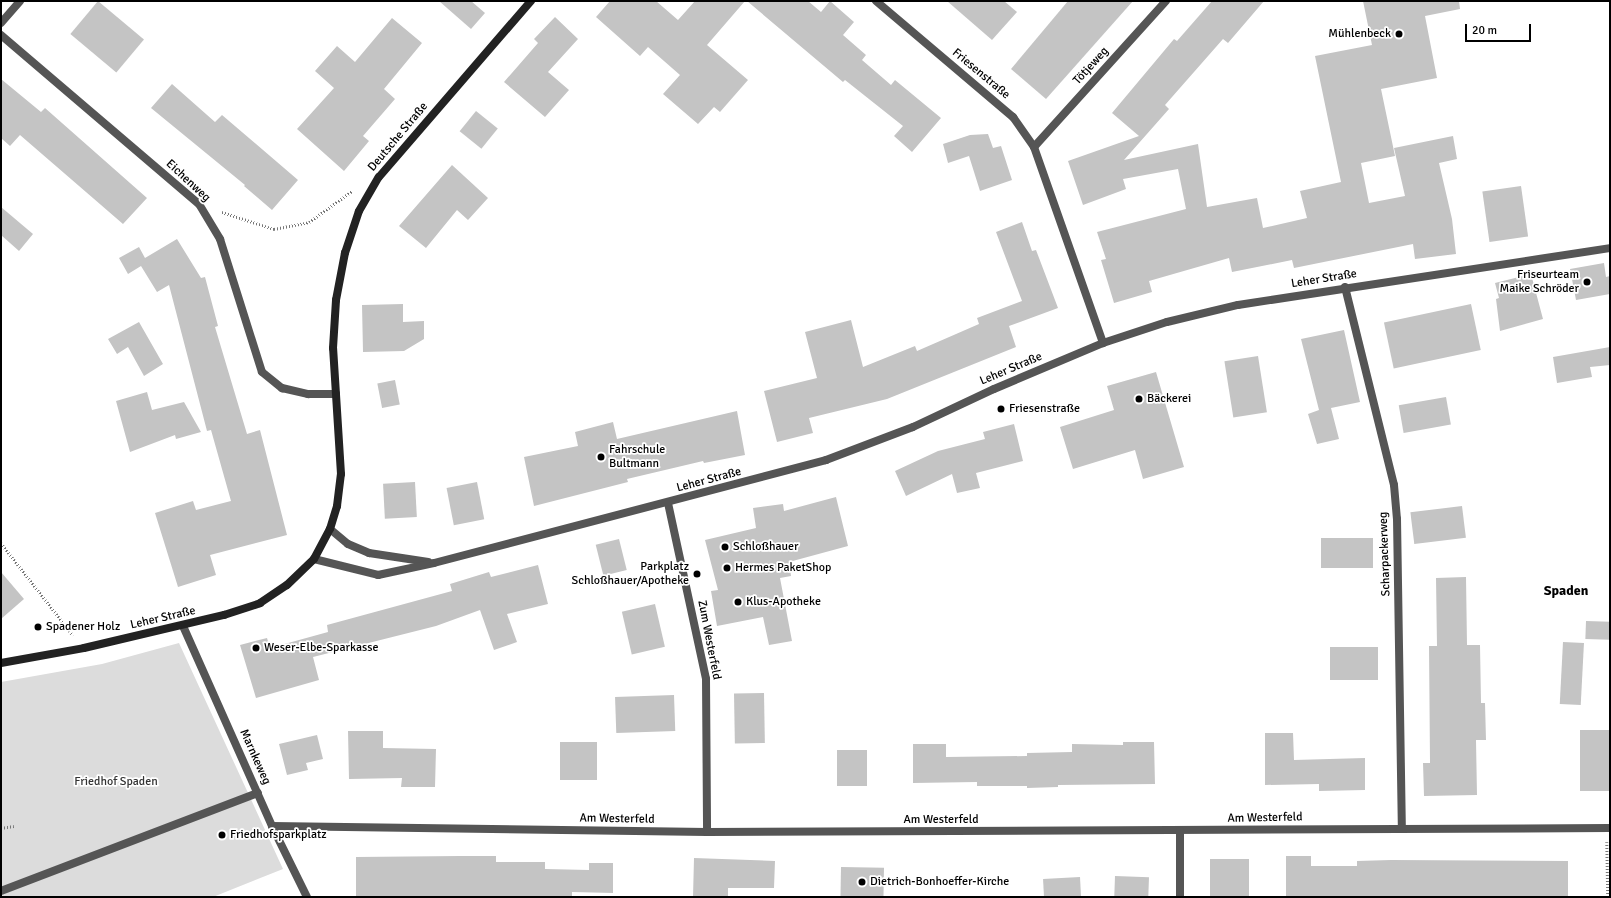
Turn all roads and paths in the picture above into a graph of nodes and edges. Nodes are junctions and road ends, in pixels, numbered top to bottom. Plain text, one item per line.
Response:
1 (20, 1) edge
2 (531, 1) edge
3 (876, 1) edge
4 (1166, 1) edge
5 (1, 23) edge
6 (1, 35) edge
7 (1034, 147) junction
8 (378, 177) junction
9 (199, 204) junction
10 (1610, 248) edge
11 (1344, 287) junction
12 (1103, 343) junction
13 (336, 394) junction
14 (668, 503) junction
15 (330, 530) junction
16 (1, 544) edge
17 (314, 559) junction
18 (434, 563) junction
19 (183, 626) junction
20 (84, 648) junction
21 (1, 663) edge
22 (258, 793) junction
23 (14, 826) dead end
24 (272, 826) junction
25 (1402, 827) junction
26 (1, 828) edge
27 (1608, 828) edge
28 (1180, 831) junction
29 (707, 832) junction
30 (1, 891) edge
31 (307, 897) edge
32 (1180, 897) edge
33 (1608, 897) edge

1 - 5 street
2 - 8 street, Deutsche Straße
3 - 7 street, Friesenstraße
4 - 7 street, Tötjeweg
6 - 9 street, Eichenweg
7 - 12 street, Friesenstraße
8 - 9 path
8 - 13 street, Deutsche Straße
9 - 13 street, Eichenweg
10 - 11 street, Leher Straße
11 - 12 street, Leher Straße
11 - 25 street, Scharpackerweg
12 - 14 street, Leher Straße
13 - 15 street, Deutsche Straße
14 - 18 street, Leher Straße
14 - 29 street, Zum Westerfeld
15 - 17 street, Leher Straße
15 - 18 street, Leher Straße
16 - 20 path
17 - 18 street, Leher Straße
17 - 19 street, Leher Straße
19 - 20 street, Leher Straße
19 - 22 street, Marnkeweg
20 - 21 street, Leher Straße
22 - 24 street, Marnkeweg
22 - 30 street
23 - 26 path
24 - 29 street, Am Westerfeld
24 - 31 street, Marnkeweg
25 - 27 street, Am Westerfeld
25 - 28 street, Am Westerfeld
27 - 33 path
28 - 29 street, Am Westerfeld
28 - 32 street

